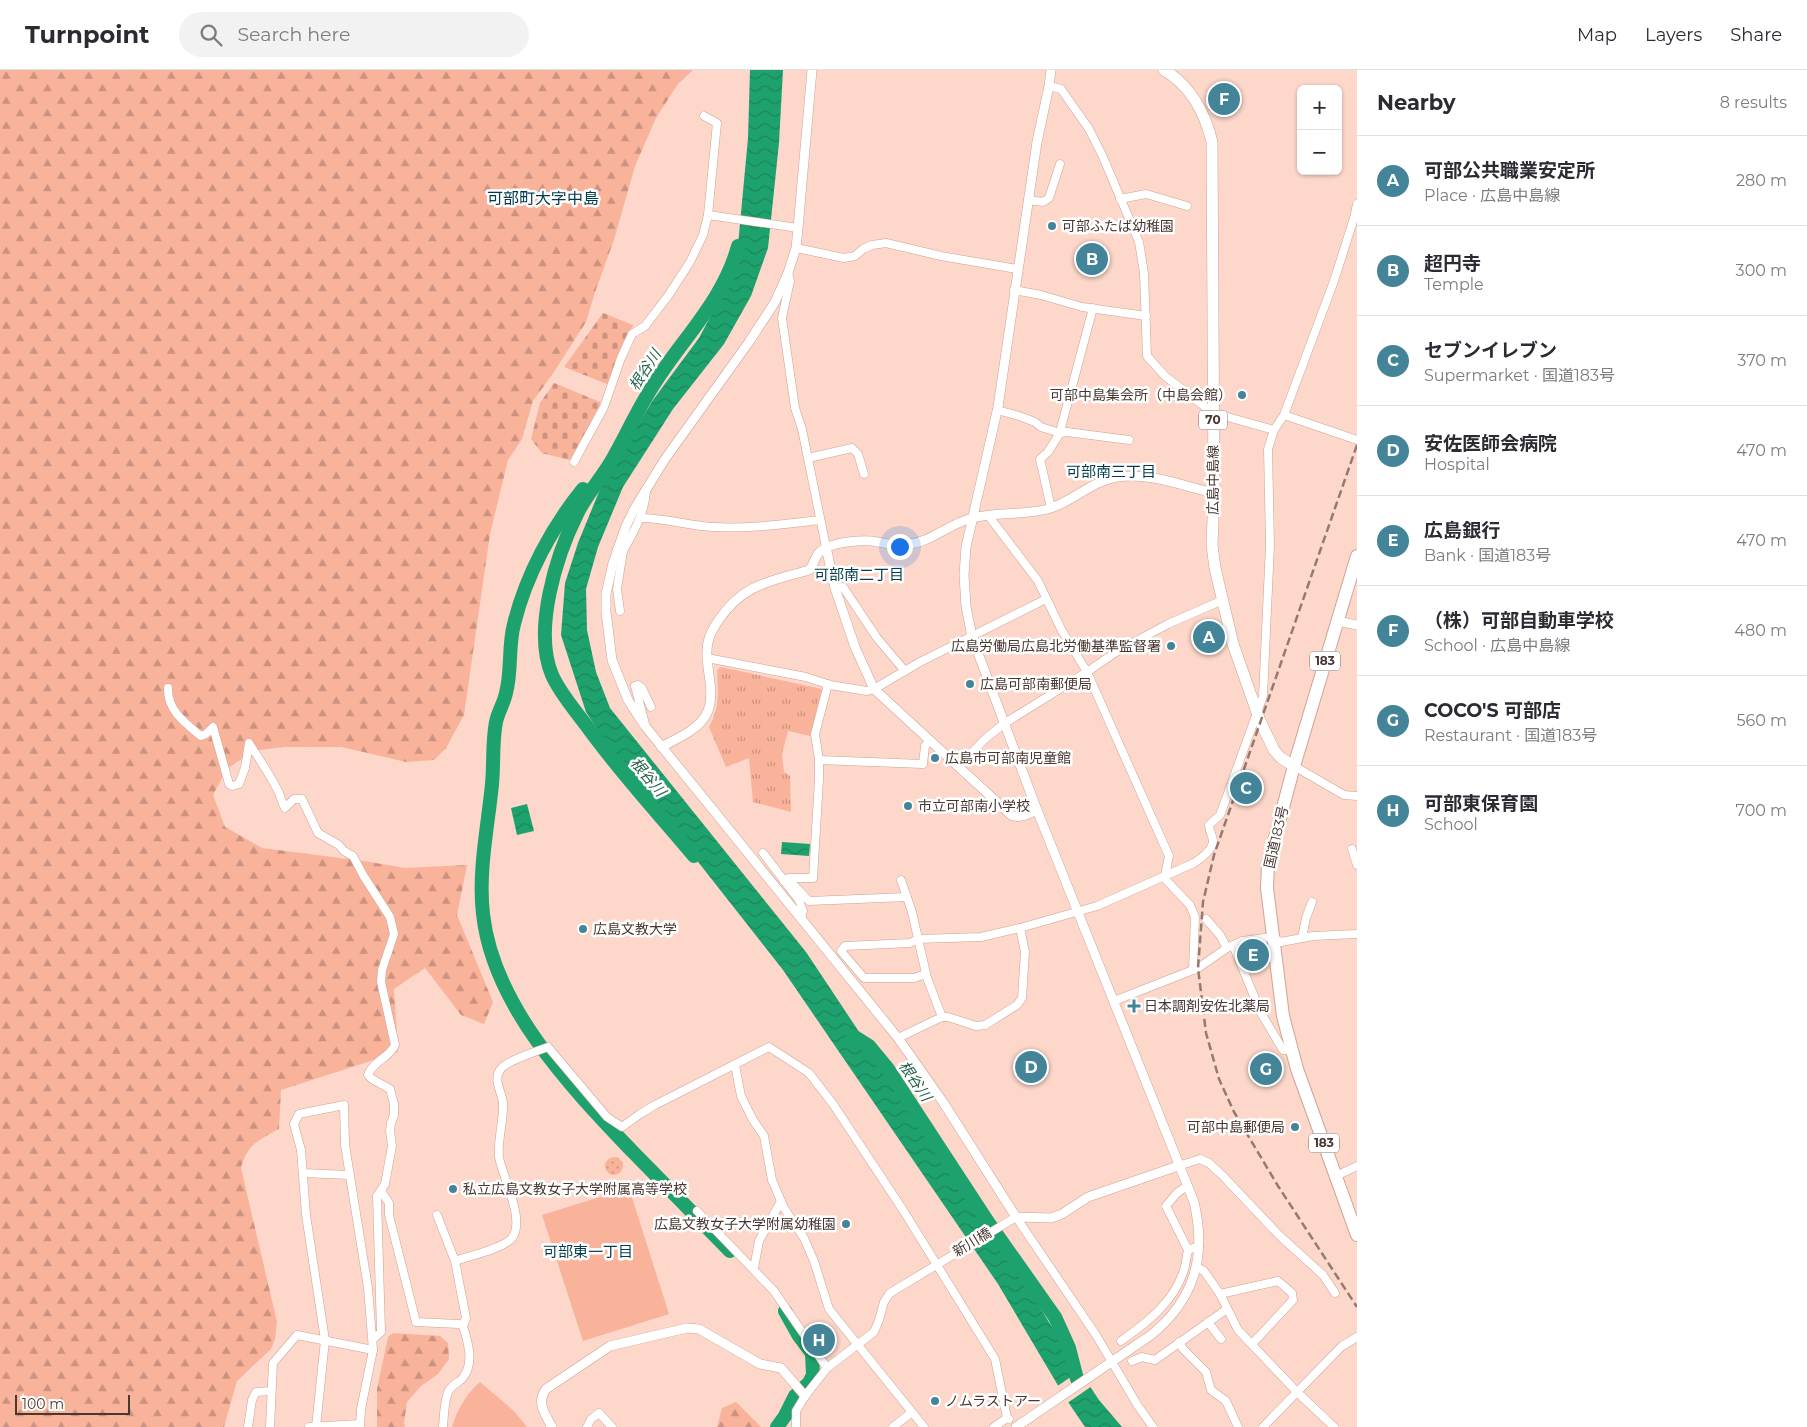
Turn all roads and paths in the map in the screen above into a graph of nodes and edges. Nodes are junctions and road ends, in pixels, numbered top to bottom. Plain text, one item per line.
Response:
1 (812, 70) edge
2 (1051, 70) edge
3 (1164, 70) edge
4 (1049, 86) junction
5 (704, 116) dead end
6 (1060, 164) dead end
7 (1120, 199) junction
8 (1028, 200) junction
9 (1357, 204) edge
10 (1187, 206) dead end
11 (710, 216) junction
12 (795, 227) junction
13 (796, 248) junction
14 (1017, 269) junction
15 (788, 273) junction
16 (1014, 290) junction
17 (1093, 308) junction
18 (1146, 316) junction
19 (997, 410) junction
20 (1213, 413) junction
21 (1284, 415) junction
22 (1274, 430) junction
23 (1061, 432) junction
24 (1129, 440) dead end
25 (1357, 440) edge
26 (808, 458) junction
27 (574, 462) dead end
28 (864, 474) dead end
29 (646, 490) junction
30 (1214, 494) junction
31 (1051, 508) junction
32 (988, 515) junction
33 (641, 518) junction
34 (972, 518) junction
35 (820, 520) junction
36 (826, 547) junction
37 (620, 550) junction
38 (1357, 556) edge
39 (835, 588) junction
40 (1046, 599) junction
41 (1223, 600) junction
42 (620, 611) dead end
43 (1337, 621) junction
44 (1357, 625) edge
45 (972, 637) junction
46 (707, 658) junction
47 (904, 671) junction
48 (1087, 672) junction
49 (828, 684) junction
50 (168, 688) dead end
51 (874, 689) junction
52 (652, 707) dead end
53 (1257, 711) junction
54 (1005, 723) junction
55 (645, 726) junction
56 (930, 740) junction
57 (661, 747) junction
58 (819, 760) junction
59 (959, 766) junction
60 (1294, 766) junction
61 (1357, 796) edge
62 (1037, 810) junction
63 (1352, 849) dead end
64 (763, 854) dead end
65 (1357, 865) edge
66 (1165, 876) junction
67 (901, 880) dead end
68 (784, 881) junction
69 (907, 897) junction
70 (1312, 902) dead end
71 (1077, 912) junction
72 (802, 918) junction
73 (1206, 919) dead end
74 (1020, 928) junction
75 (1357, 934) edge
76 (1272, 937) junction
77 (1302, 938) junction
78 (918, 939) junction
79 (1230, 946) junction
80 (1193, 970) junction
81 (926, 974) junction
82 (1114, 1001) junction
83 (942, 1017) junction
84 (898, 1038) junction
85 (1292, 1050) junction
86 (735, 1065) junction
87 (1178, 1166) junction
88 (1357, 1166) edge
89 (303, 1173) junction
90 (349, 1175) junction
91 (1336, 1176) junction
92 (1187, 1186) junction
93 (381, 1191) junction
94 (781, 1202) junction
95 (697, 1211) dead end
96 (437, 1215) dead end
97 (1016, 1217) junction
98 (1357, 1235) edge
99 (1199, 1246) junction
100 (1188, 1250) junction
101 (455, 1261) junction
102 (937, 1264) junction
103 (1197, 1267) junction
104 (754, 1268) junction
105 (1335, 1293) dead end
106 (1220, 1294) junction
107 (1227, 1309) junction
108 (1208, 1322) junction
109 (463, 1326) junction
110 (1357, 1337) edge
111 (373, 1339) junction
112 (1221, 1339) dead end
113 (325, 1340) junction
114 (1121, 1341) dead end
115 (1179, 1342) junction
116 (1252, 1344) junction
117 (858, 1345) junction
118 (374, 1350) junction
119 (1132, 1361) dead end
120 (1109, 1364) junction
121 (826, 1368) junction
122 (271, 1391) junction
123 (802, 1392) junction
124 (1297, 1392) junction
125 (912, 1413) junction
126 (360, 1426) edge
127 (248, 1427) edge
128 (270, 1427) edge
129 (309, 1427) edge
130 (316, 1427) edge
131 (443, 1427) edge
132 (552, 1427) edge
133 (587, 1427) edge
134 (612, 1427) edge
135 (796, 1427) edge
136 (893, 1427) edge
137 (924, 1427) edge
138 (994, 1427) edge
139 (1016, 1427) edge
140 (1153, 1427) edge
141 (1238, 1427) edge
142 (1263, 1427) edge
143 (1334, 1427) edge

1 - 12 street
2 - 4 street
3 - 20 main road, 広島中島線 / 70
4 - 7 street
4 - 8 street
5 - 11 street
6 - 8 street
7 - 10 street
7 - 18 street
8 - 14 street
9 - 21 street
11 - 12 street
11 - 27 street
12 - 13 street
13 - 14 street
13 - 15 street
14 - 16 street
15 - 26 street
15 - 29 street
16 - 17 street
16 - 19 street
17 - 18 street
17 - 23 street
18 - 20 street
19 - 23 street
19 - 34 street
20 - 22 street
20 - 30 main road, 広島中島線 / 70
21 - 22 street
21 - 25 street
22 - 53 street
23 - 24 street
23 - 31 street
26 - 28 street
26 - 35 street
29 - 33 street
29 - 37 street
30 - 31 street
30 - 41 main road, 広島中島線 / 70
31 - 32 street
32 - 34 street
32 - 40 street
33 - 35 street
33 - 37 street
34 - 36 street
34 - 45 street
35 - 36 street
36 - 39 street
36 - 46 street
37 - 42 street
37 - 55 street
38 - 43 highway, 国道183号 / 183
39 - 47 street
39 - 51 street
40 - 45 street
40 - 48 street
41 - 48 street
41 - 53 main road, 広島中島線 / 70
43 - 44 street
43 - 60 highway, 国道183号 / 183
45 - 47 street
45 - 54 street
46 - 49 street
46 - 57 street
47 - 51 street
48 - 54 street
48 - 66 street
49 - 51 street
49 - 58 street
50 - 93 street
51 - 56 street
52 - 55 street
53 - 60 main road, 広島中島線 / 70
53 - 66 street
54 - 59 street
54 - 62 street
55 - 57 street
56 - 58 street
56 - 59 street
57 - 72 street
58 - 68 street
59 - 62 street
60 - 61 street
60 - 76 highway, 国道183号 / 183
62 - 71 street
63 - 65 street
64 - 68 street
66 - 71 street
66 - 80 street
67 - 69 street
68 - 69 street
68 - 72 street
69 - 78 street
70 - 77 street
71 - 74 street
71 - 82 street
72 - 84 street
73 - 79 street
74 - 78 street
74 - 83 street
75 - 77 street
76 - 77 street
76 - 79 street
76 - 85 highway, 国道183号 / 183
78 - 81 street
78 - 81 street
79 - 80 street
79 - 85 street
80 - 82 street
81 - 83 street
82 - 87 street
83 - 84 street
84 - 97 street
85 - 91 highway, 国道183号 / 183
86 - 94 street
86 - 101 street
86 - 102 street
87 - 92 street
87 - 97 street
87 - 105 street
88 - 91 street
89 - 90 street
89 - 90 street
89 - 113 street
90 - 111 street
91 - 98 highway, 国道183号 / 183
92 - 99 street
92 - 100 street
93 - 109 street
93 - 111 street
94 - 104 street
94 - 117 street
95 - 104 street
96 - 101 street
97 - 102 street, 新川橋
97 - 120 street
99 - 100 street
99 - 103 street
100 - 114 street
101 - 109 street
102 - 117 street, 新川橋
102 - 138 street
103 - 106 street
103 - 120 street
104 - 121 street
106 - 107 street
106 - 116 street
107 - 108 street
107 - 116 street
108 - 112 street
108 - 115 street
109 - 131 street
110 - 124 street
111 - 118 street
113 - 118 street
113 - 122 street
113 - 130 street
115 - 119 street
115 - 141 street
116 - 124 street
117 - 121 street, 新川橋
117 - 125 street
118 - 126 street
120 - 139 street
120 - 140 street
121 - 123 street, 新川橋
122 - 127 street
122 - 128 street
123 - 132 street
123 - 135 street, 新川橋
124 - 142 street
124 - 143 street
125 - 136 street
125 - 137 street
126 - 130 street
129 - 130 street
133 - 134 street

